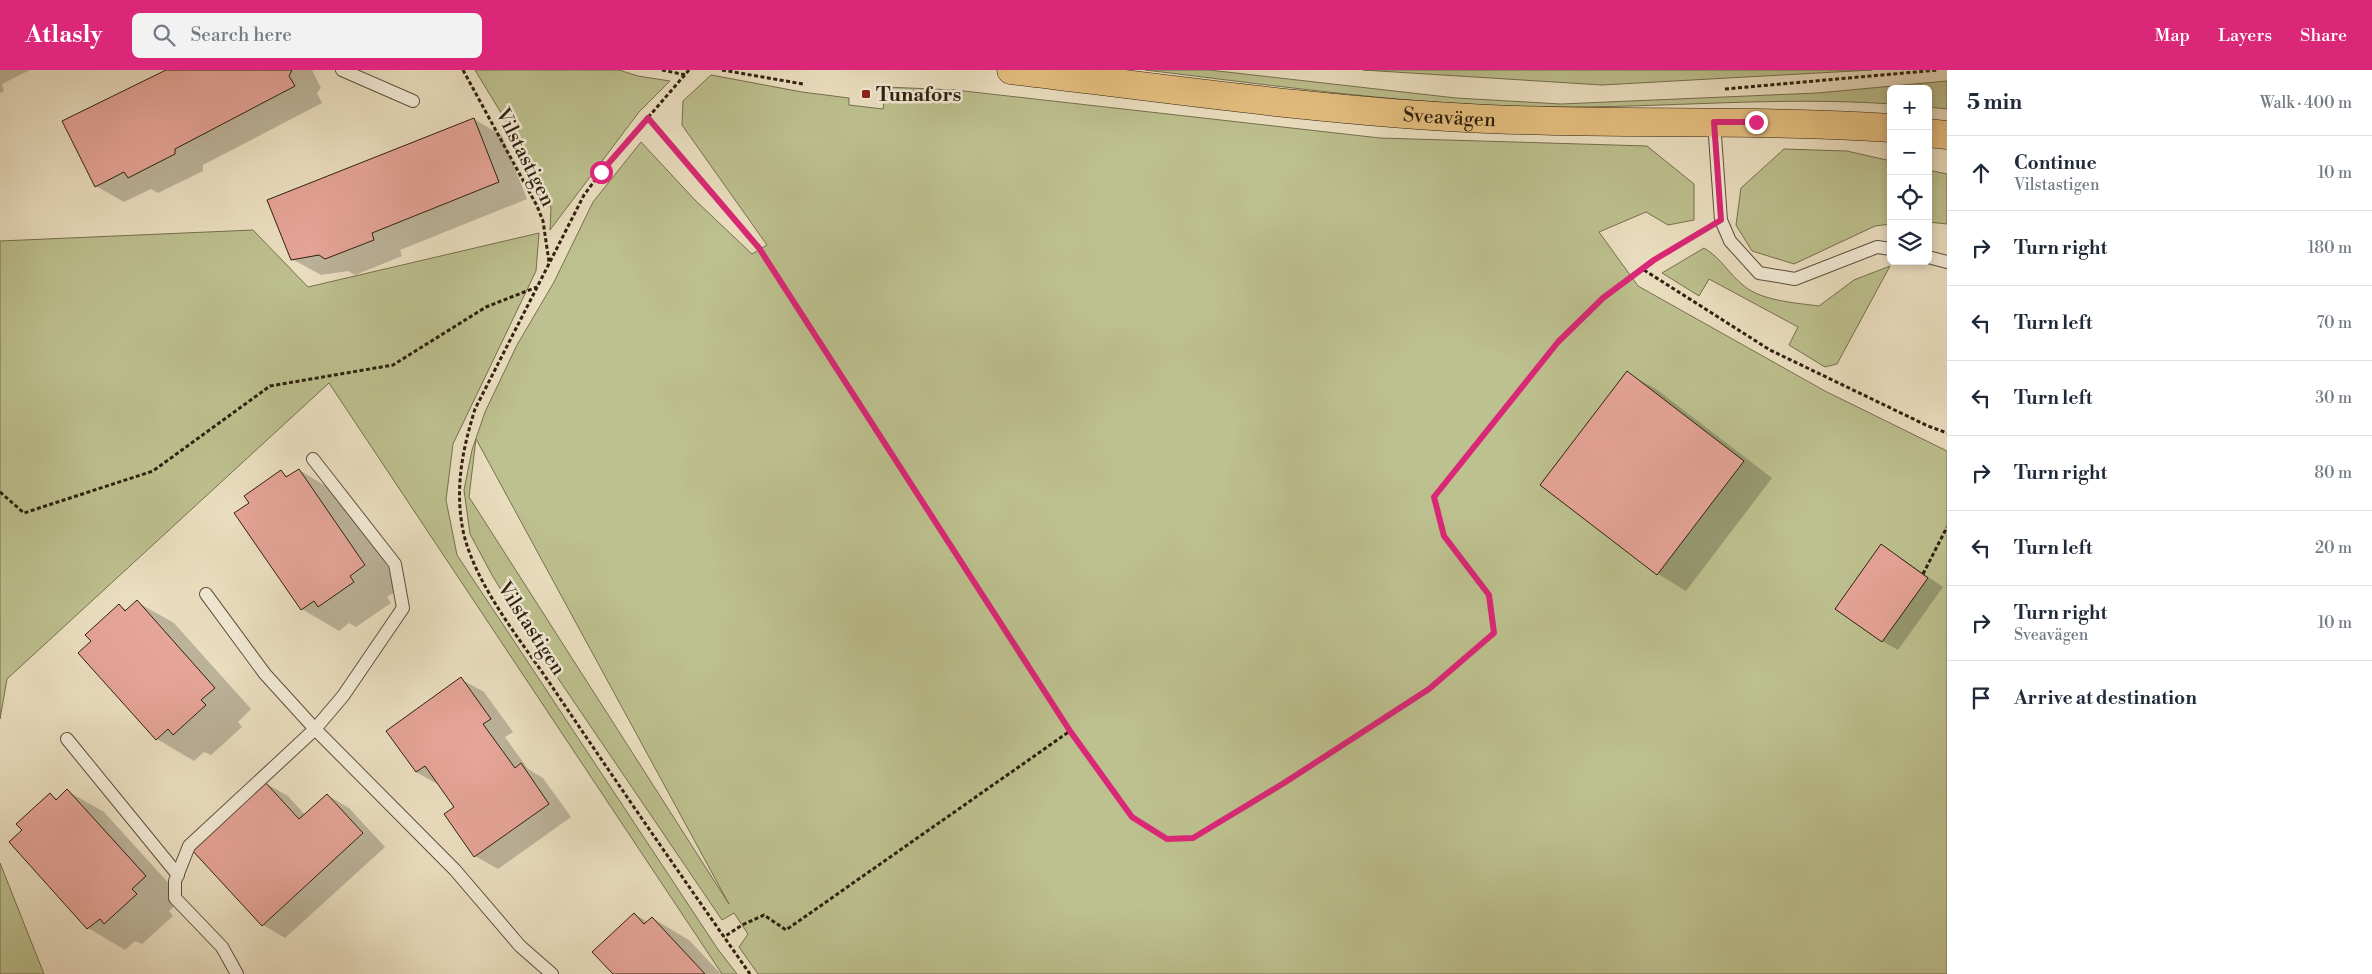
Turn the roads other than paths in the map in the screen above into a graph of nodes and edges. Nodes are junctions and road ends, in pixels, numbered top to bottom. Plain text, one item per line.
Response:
1 (342, 70) edge
2 (1011, 70) edge
3 (413, 101) dead end
4 (1714, 122) junction
5 (1887, 128) edge
6 (1932, 133) edge
7 (1947, 135) edge
8 (1887, 248) edge
9 (1932, 258) edge
10 (1947, 262) edge
11 (313, 458) dead end
12 (206, 594) dead end
13 (315, 729) junction
14 (67, 738) dead end
15 (178, 875) junction
16 (237, 974) edge
17 (552, 974) edge

1 - 3 lane
2 - 4 main road, Sveavägen
4 - 5 main road, Sveavägen
4 - 8 lane
6 - 7 main road
9 - 10 lane
11 - 13 lane
12 - 13 lane
13 - 15 lane
13 - 17 lane
14 - 15 lane
15 - 16 lane

